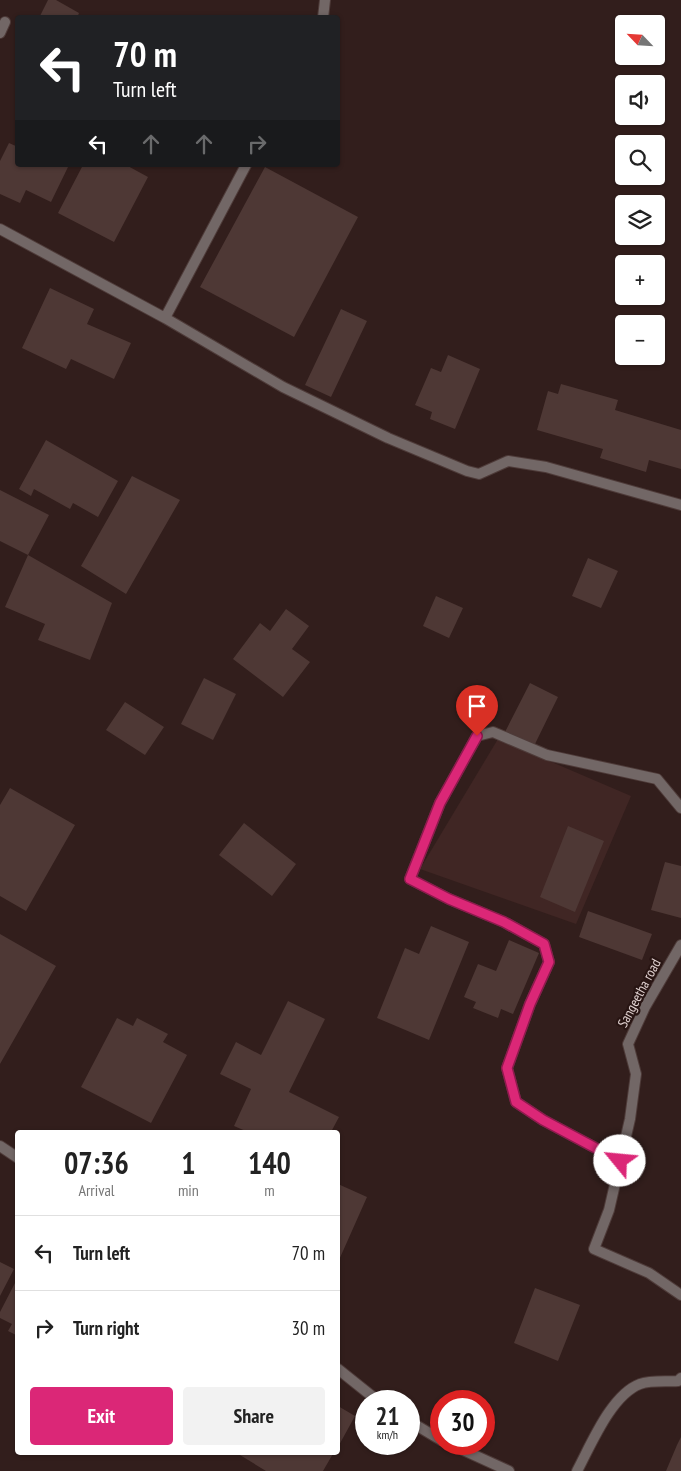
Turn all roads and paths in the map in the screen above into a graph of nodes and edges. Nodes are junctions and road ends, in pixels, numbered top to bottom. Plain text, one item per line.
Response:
1 (325, 0) edge
2 (323, 15) edge
3 (5, 22) dead end
4 (0, 32) edge
5 (245, 167) edge
6 (0, 229) edge
7 (165, 318) junction
8 (681, 505) edge
9 (681, 808) edge
10 (681, 945) edge
11 (0, 1146) edge
12 (15, 1156) edge
13 (620, 1161) junction
14 (681, 1295) edge
15 (340, 1371) edge
16 (681, 1378) edge
17 (364, 1390) edge
18 (474, 1455) edge
19 (508, 1471) edge
20 (578, 1471) edge

1 - 2 street
3 - 4 street
5 - 7 street
6 - 7 street
7 - 8 street
9 - 13 street
10 - 13 street, Sangeetha road
11 - 12 street
13 - 14 street, Sangeetha road
15 - 17 street
16 - 20 street
18 - 19 street

